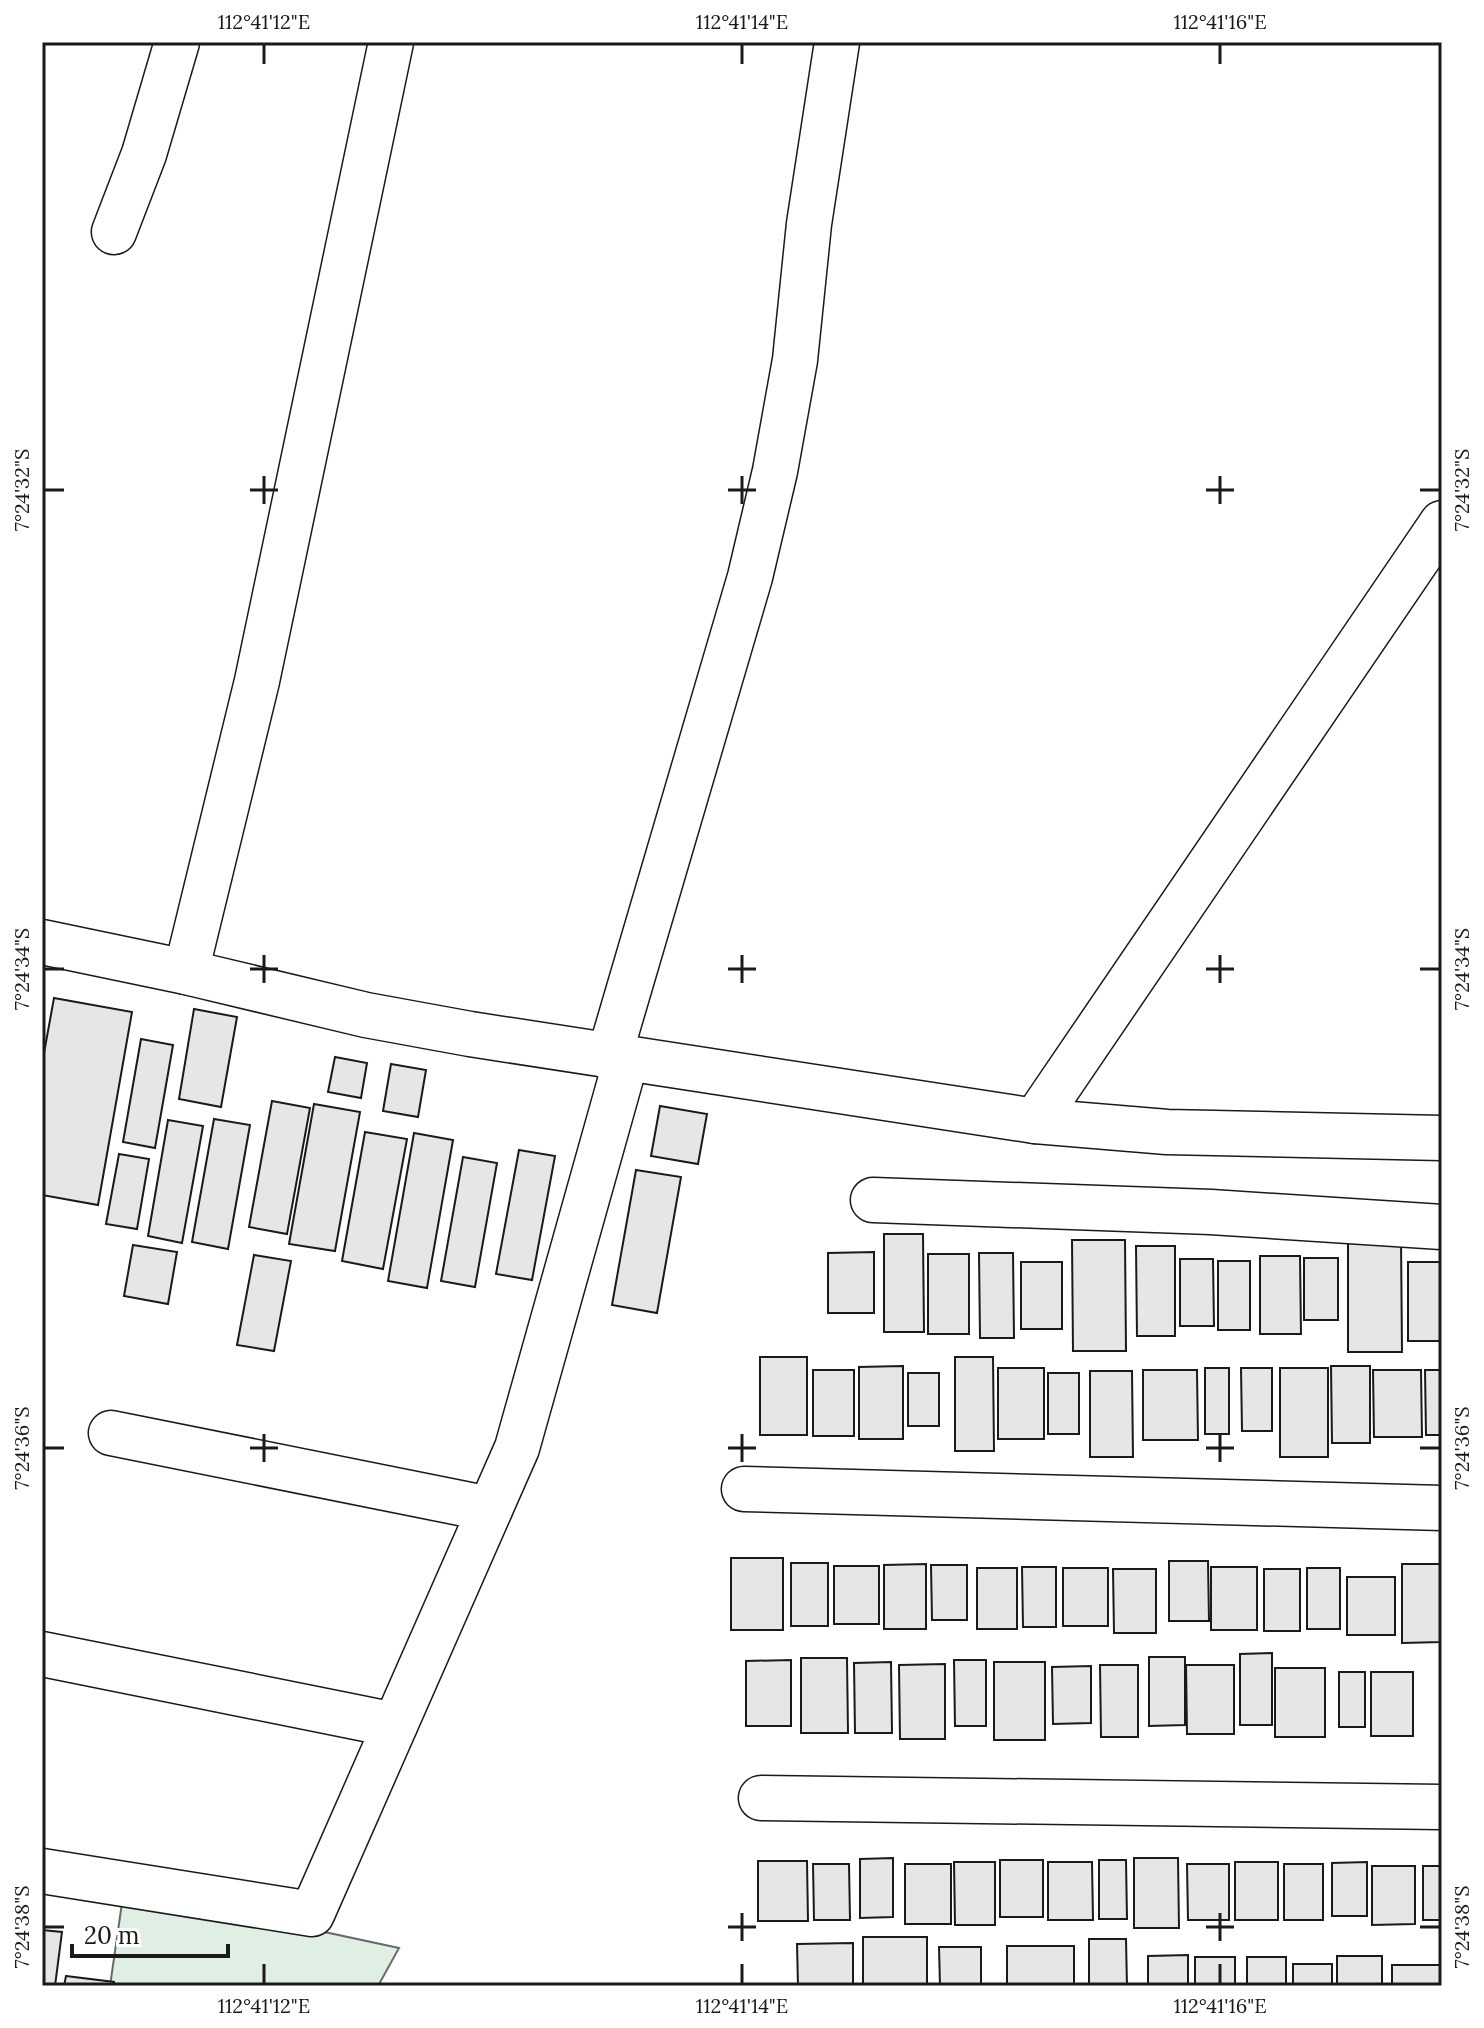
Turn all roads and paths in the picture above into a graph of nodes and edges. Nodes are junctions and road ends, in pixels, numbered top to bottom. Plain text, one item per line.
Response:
1 (177, 42) edge
2 (391, 42) edge
3 (837, 42) edge
4 (114, 232) dead end
5 (1442, 523) edge
6 (42, 942) edge
7 (186, 972) junction
8 (618, 1058) junction
9 (1035, 1121) junction
10 (1442, 1138) edge
11 (873, 1200) dead end
12 (1442, 1227) edge
13 (111, 1433) dead end
14 (744, 1489) dead end
15 (1442, 1508) edge
16 (490, 1509) junction
17 (42, 1654) edge
18 (395, 1725) junction
19 (761, 1798) dead end
20 (1442, 1807) edge
21 (42, 1871) edge

1 - 4 street
2 - 7 street
3 - 8 street
5 - 9 street
6 - 7 street
7 - 8 street
8 - 9 street
8 - 16 street
9 - 10 street
11 - 12 street
13 - 16 street
14 - 15 street
16 - 18 street
17 - 18 street
18 - 21 street
19 - 20 street

